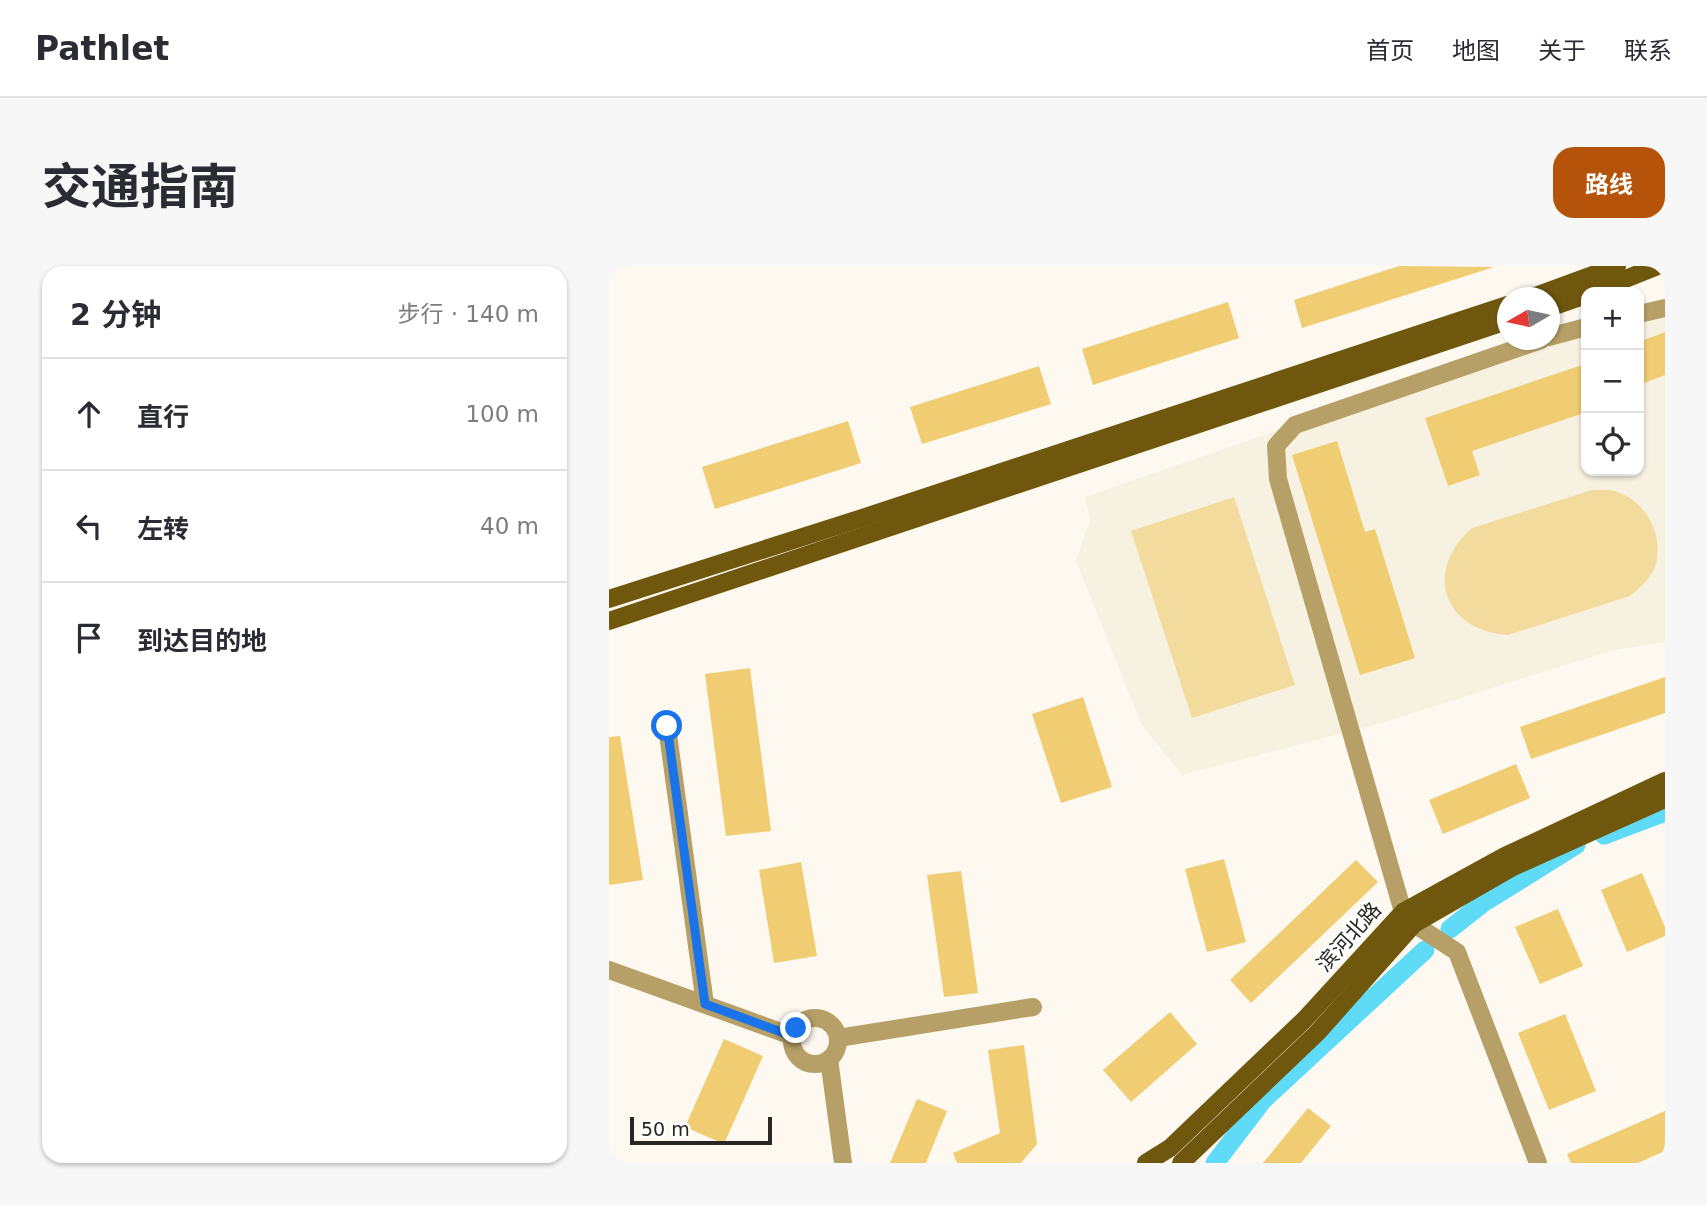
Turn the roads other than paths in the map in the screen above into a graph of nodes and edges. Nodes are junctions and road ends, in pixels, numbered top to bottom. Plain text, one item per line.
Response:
1 (1617, 266) edge
2 (1658, 266) edge
3 (1560, 287) edge
4 (1606, 287) edge
5 (1581, 297) edge
6 (1560, 303) edge
7 (1497, 308) edge
8 (1665, 308) edge
9 (1644, 313) edge
10 (1497, 324) edge
11 (1581, 328) edge
12 (1560, 334) edge
13 (1512, 350) edge
14 (609, 598) edge
15 (609, 621) edge
16 (667, 726) dead end
17 (1665, 781) edge
18 (1665, 799) edge
19 (1408, 918) junction
20 (609, 970) edge
21 (705, 1004) junction
22 (1033, 1007) dead end
23 (792, 1036) junction
24 (838, 1038) junction
25 (829, 1059) junction
26 (843, 1163) edge
27 (1146, 1163) edge
28 (1181, 1163) edge
29 (1538, 1163) edge

1 - 3 main road
2 - 4 main road
5 - 6 main road
7 - 14 main road
8 - 9 street
10 - 15 main road
11 - 12 street
13 - 19 street
16 - 21 street
17 - 19 main road, 滨河北路
18 - 19 main road, 滨河北路
19 - 27 main road, 滨河北路
19 - 28 main road, 滨河北路
19 - 29 street
20 - 21 street
21 - 23 street
22 - 24 street
23 - 24 street
23 - 25 street
24 - 25 street
25 - 26 street

